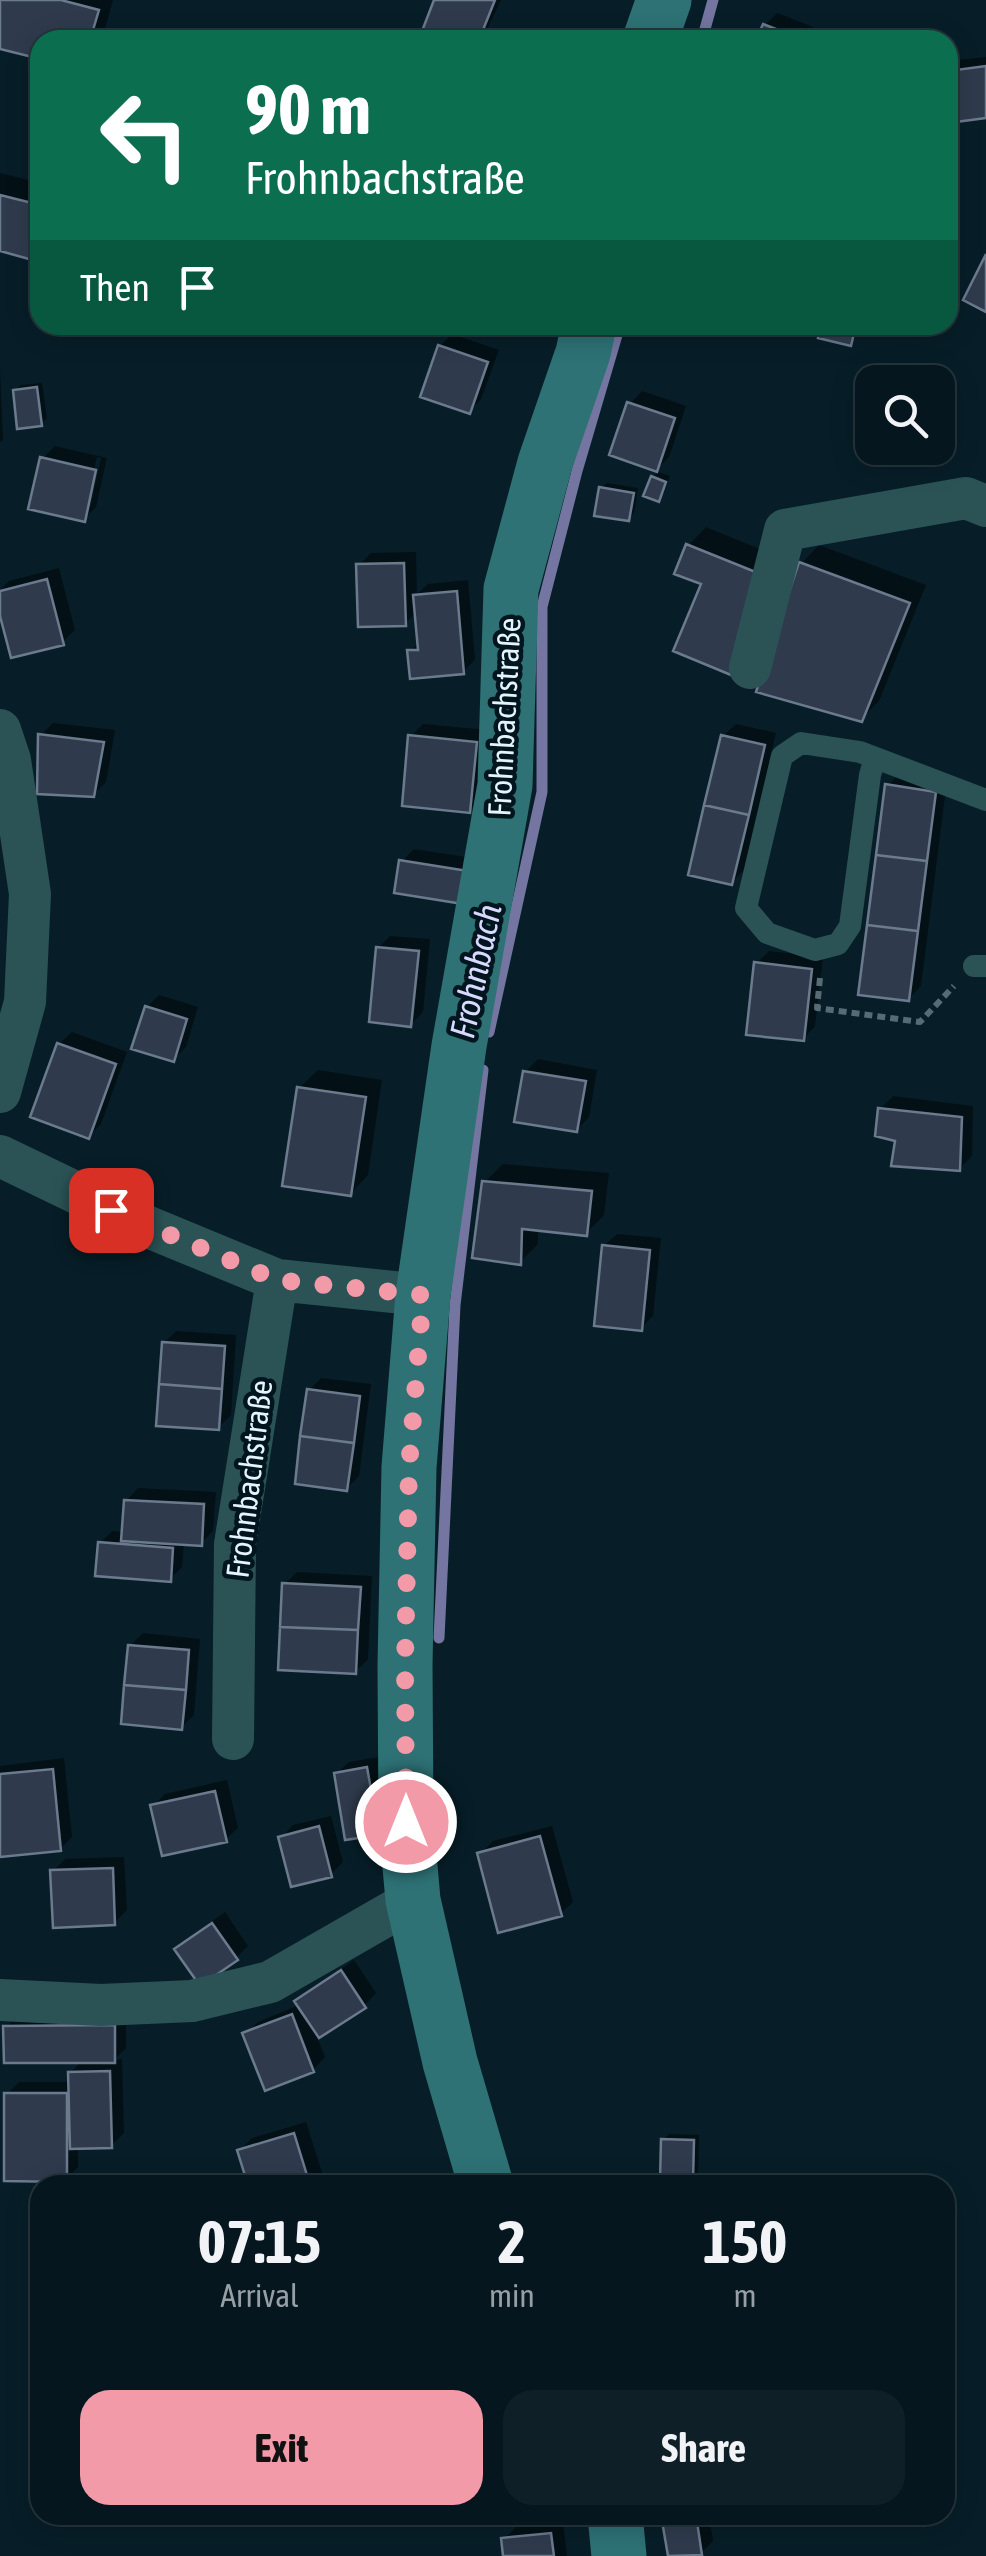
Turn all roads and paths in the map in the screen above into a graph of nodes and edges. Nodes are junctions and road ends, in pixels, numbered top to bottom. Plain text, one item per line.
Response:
1 (664, 0) edge
2 (654, 30) edge
3 (587, 335) edge
4 (986, 506) edge
5 (750, 668) dead end
6 (0, 730) edge
7 (875, 758) junction
8 (986, 800) edge
9 (824, 947) junction
10 (980, 966) edge
11 (0, 1092) edge
12 (0, 1156) edge
13 (277, 1280) junction
14 (423, 1295) junction
15 (233, 1739) dead end
16 (414, 1900) junction
17 (0, 2000) edge
18 (483, 2175) edge
19 (616, 2525) edge
20 (620, 2556) edge

1 - 2 street
3 - 14 street, Frohnbachstraße
4 - 5 street
6 - 11 street
7 - 8 lane
7 - 9 lane
7 - 9 lane
9 - 10 path
12 - 13 street
13 - 14 street
13 - 15 street, Frohnbachstraße
14 - 16 street, Frohnbachstraße
16 - 17 street
16 - 18 street, Frohnbachstraße
19 - 20 street

